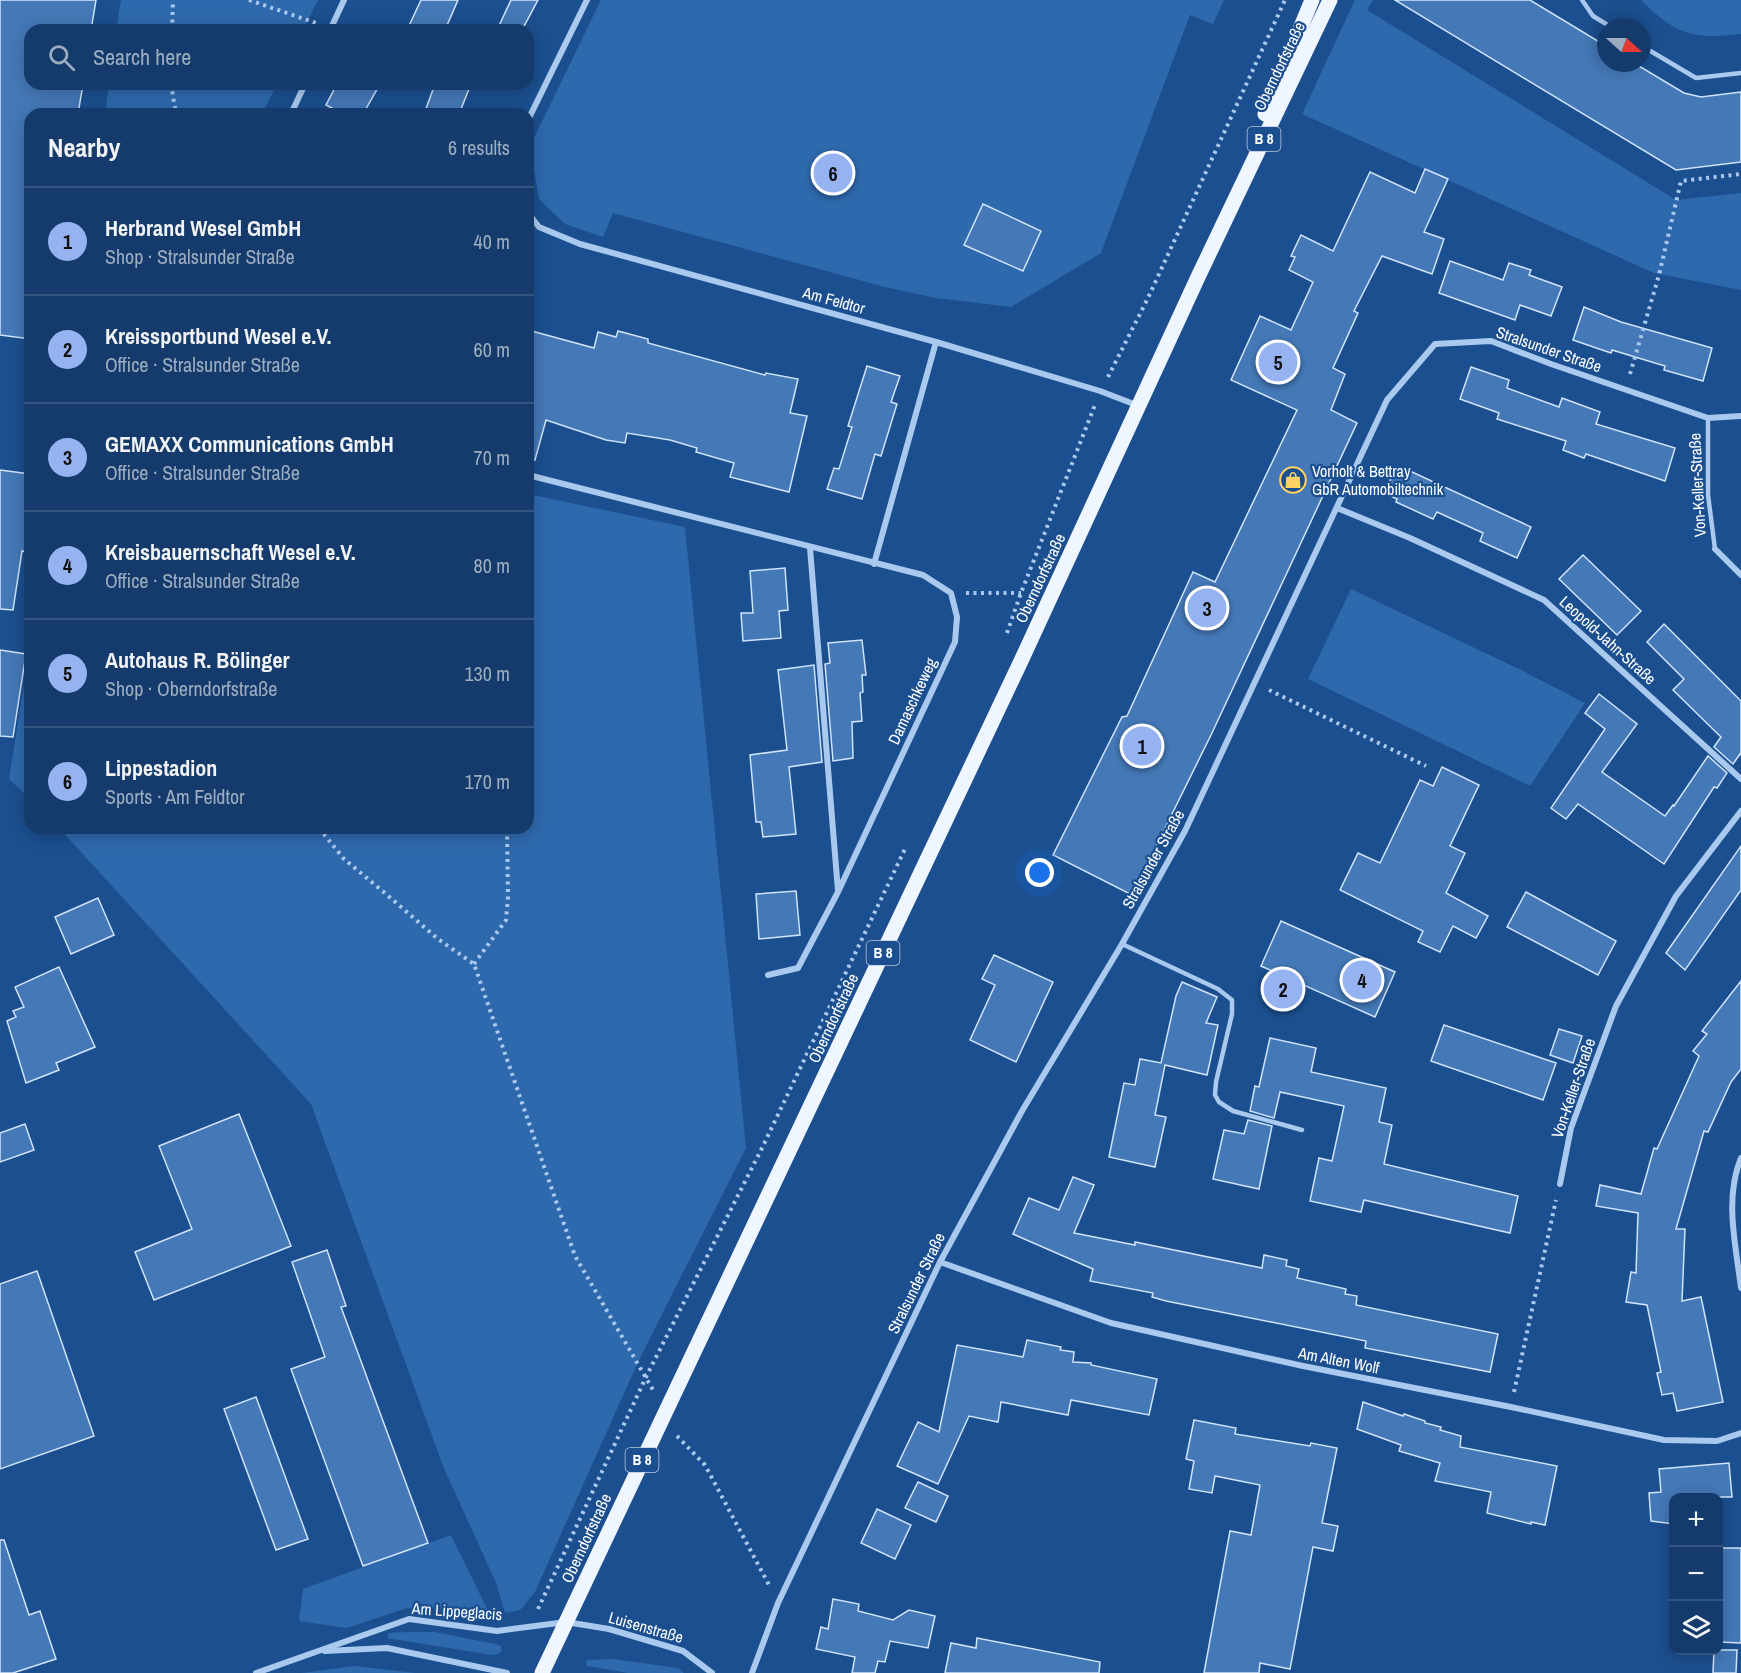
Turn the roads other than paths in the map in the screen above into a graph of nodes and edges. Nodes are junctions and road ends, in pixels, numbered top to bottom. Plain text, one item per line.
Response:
1 (344, 0) edge
2 (587, 0) edge
3 (1312, 0) edge
4 (1330, 0) edge
5 (1582, 0) edge
6 (1597, 18) edge
7 (333, 24) edge
8 (1651, 51) edge
9 (1741, 73) edge
10 (302, 90) edge
11 (294, 108) edge
12 (534, 108) edge
13 (534, 221) edge
14 (1198, 277) junction
15 (936, 342) junction
16 (1139, 406) junction
17 (1741, 416) edge
18 (1708, 418) junction
19 (534, 477) edge
20 (1337, 508) junction
21 (810, 548) junction
22 (1715, 549) joint
23 (874, 564) junction
24 (1741, 575) edge
25 (1741, 779) edge
26 (1741, 811) edge
27 (838, 892) junction
28 (1122, 944) junction
29 (768, 975) dead end
30 (1302, 1130) dead end
31 (1741, 1158) edge
32 (1560, 1184) road end
33 (940, 1262) junction
34 (1741, 1288) edge
35 (1741, 1433) edge
36 (566, 1622) junction
37 (315, 1652) junction
38 (506, 1672) edge
39 (256, 1673) edge
40 (542, 1673) edge
41 (712, 1673) edge
42 (752, 1673) edge

1 - 7 street
2 - 12 street
3 - 14 main road, Oberndorfstraße / B 8
4 - 14 main road, Oberndorfstraße / B 8
5 - 6 lane
8 - 9 lane
10 - 11 street
13 - 15 street, Am Feldtor
14 - 16 main road, Oberndorfstraße / B 8
15 - 16 street, Am Feldtor
15 - 23 street
16 - 36 main road, Oberndorfstraße / B 8
17 - 18 street, Stralsunder Straße
18 - 20 street, Stralsunder Straße
18 - 22 lane, Von-Keller-Straße
19 - 21 street
20 - 25 street, Leopold-Jahn-Straße
20 - 28 street, Stralsunder Straße
21 - 23 street
21 - 27 street
22 - 24 street, Von-Keller-Straße
23 - 27 street, Damaschkeweg
26 - 32 street, Von-Keller-Straße
27 - 29 street, Damaschkeweg
28 - 30 lane
28 - 33 street, Stralsunder Straße
31 - 34 street
33 - 35 street, Am Alten Wolf
33 - 42 street, Stralsunder Straße
36 - 37 street, Am Lippeglacis
36 - 40 main road, Oberndorfstraße / B 8
36 - 41 street, Luisenstraße
37 - 38 street, Am Lippeglacis
37 - 39 street, Am Lippeglacis

